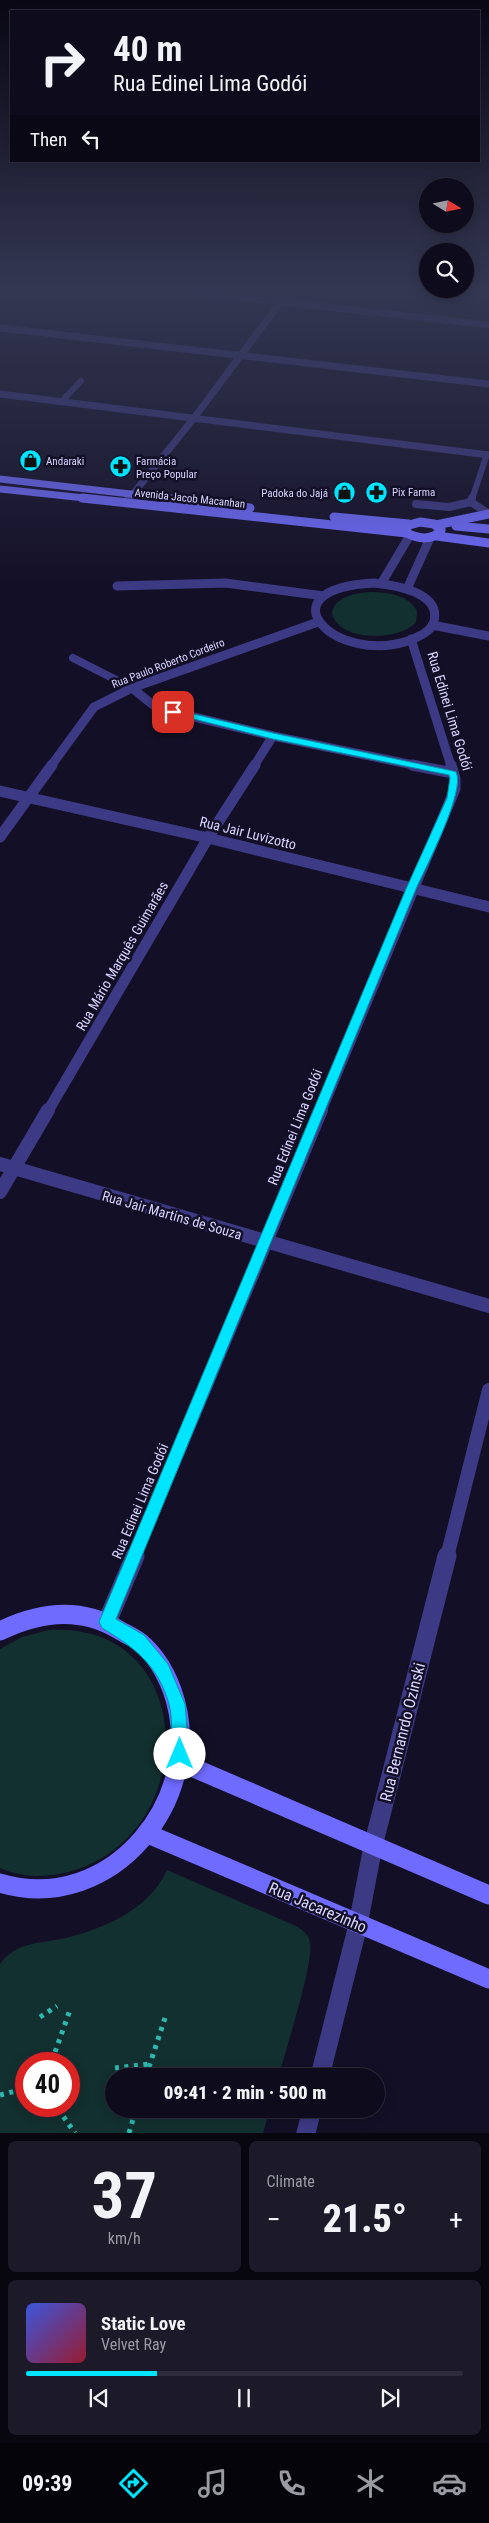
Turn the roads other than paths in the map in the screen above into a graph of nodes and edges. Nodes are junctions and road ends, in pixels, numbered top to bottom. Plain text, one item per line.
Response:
1 (71, 392) edge
2 (214, 392) edge
3 (0, 394) edge
4 (62, 401) junction
5 (194, 418) junction
6 (488, 454) edge
7 (486, 464) edge
8 (0, 479) edge
9 (0, 489) edge
10 (132, 493) junction
11 (471, 502) junction
12 (126, 503) junction
13 (416, 504) dead end
14 (489, 514) edge
15 (409, 524) junction
16 (436, 525) junction
17 (489, 530) edge
18 (408, 534) junction
19 (433, 537) junction
20 (486, 542) edge
21 (381, 584) junction
22 (117, 586) dead end
23 (407, 589) junction
24 (324, 596) junction
25 (318, 622) junction
26 (432, 626) junction
27 (489, 636) edge
28 (411, 639) junction
29 (73, 658) dead end
30 (132, 688) junction
31 (273, 736) junction
32 (453, 774) junction
33 (0, 791) edge
34 (29, 797) junction
35 (0, 837) edge
36 (208, 838) junction
37 (411, 889) junction
38 (489, 907) edge
39 (0, 1164) edge
40 (14, 1168) junction
41 (0, 1192) edge
42 (266, 1242) junction
43 (489, 1306) edge
44 (489, 1390) edge
45 (107, 1622) junction
46 (0, 1632) edge
47 (180, 1762) junction
48 (148, 1834) junction
49 (373, 1846) junction
50 (0, 1883) edge
51 (489, 1895) edge
52 (358, 1925) junction
53 (489, 1979) edge
54 (322, 2068) edge
55 (310, 2118) edge
56 (306, 2133) edge

1 - 4 lane
2 - 5 street
3 - 4 street
4 - 5 street
5 - 6 street
5 - 10 street
6 - 7 lane
7 - 11 lane
8 - 10 main road, Avenida Jacob Macanhan
9 - 12 main road, Avenida Jacob Macanhan
10 - 12 street
10 - 15 main road, Avenida Jacob Macanhan
11 - 13 lane
11 - 14 lane
12 - 18 main road, Avenida Jacob Macanhan
14 - 16 main road
15 - 16 main road, Avenida Jacob Macanhan
15 - 18 main road
16 - 17 main road
16 - 19 main road
17 - 20 main road
18 - 19 main road, Avenida Jacob Macanhan
18 - 21 street
19 - 20 main road
19 - 23 street
21 - 23 street
21 - 24 street
22 - 24 street
23 - 26 street
24 - 25 street
25 - 28 street
25 - 30 street, Rua Paulo Roberto Cordeiro
26 - 27 street
26 - 28 street
28 - 32 street, Rua Edinei Lima Godói
29 - 30 lane
30 - 31 street
30 - 34 street, Rua Paulo Roberto Cordeiro
31 - 32 street
31 - 36 street, Rua Mário Marquês Guimarães
32 - 37 street, Rua Edinei Lima Godói
33 - 34 street, Rua Jair Luvizotto
34 - 35 street, Rua Paulo Roberto Cordeiro
34 - 36 street, Rua Jair Luvizotto
36 - 37 street, Rua Jair Luvizotto
36 - 40 street, Rua Mário Marquês Guimarães
37 - 38 street, Rua Jair Luvizotto
37 - 42 street, Rua Edinei Lima Godói
39 - 40 street, Rua Jair Martins de Souza
40 - 41 street, Rua Mário Marquês Guimarães
40 - 42 street, Rua Jair Martins de Souza
42 - 43 street, Rua Jair Martins de Souza
42 - 45 street, Rua Edinei Lima Godói
44 - 49 street, Rua Bernanrdo Ozinski
45 - 46 main road
45 - 47 main road
47 - 48 main road
47 - 49 main road
48 - 50 main road
48 - 52 main road, Rua Jacarezinho
49 - 51 main road
49 - 52 street, Rua Bernanrdo Ozinski
52 - 53 main road, Rua Jacarezinho
52 - 54 street, Rua Bernanrdo Ozinski
55 - 56 street

